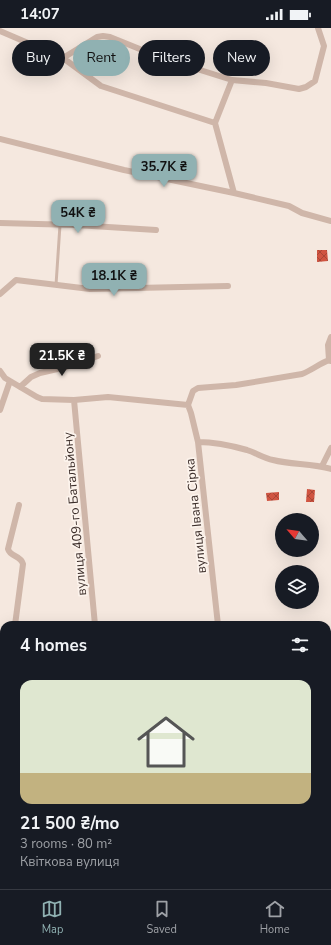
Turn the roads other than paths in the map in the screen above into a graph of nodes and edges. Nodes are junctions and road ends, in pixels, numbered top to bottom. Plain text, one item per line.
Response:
1 (318, 28) edge
2 (0, 32) edge
3 (19, 40) edge
4 (65, 57) edge
5 (65, 59) edge
6 (232, 80) junction
7 (215, 123) junction
8 (0, 139) edge
9 (234, 193) junction
10 (331, 221) edge
11 (0, 223) edge
12 (60, 225) junction
13 (156, 230) dead end
14 (56, 285) junction
15 (228, 286) dead end
16 (0, 294) edge
17 (331, 337) edge
18 (98, 356) dead end
19 (330, 360) edge
20 (0, 371) edge
21 (10, 381) junction
22 (20, 387) junction
23 (74, 400) junction
24 (188, 405) junction
25 (0, 410) edge
26 (198, 442) junction
27 (331, 448) edge
28 (322, 466) junction
29 (331, 469) edge
30 (19, 505) dead end
31 (16, 621) edge
32 (96, 621) edge
33 (218, 621) edge

1 - 6 street
2 - 3 street
4 - 6 street
5 - 7 street
6 - 7 street
7 - 9 street
8 - 9 street
9 - 10 street
11 - 12 street
12 - 13 street
12 - 14 lane
14 - 15 street
14 - 16 street
17 - 19 street
18 - 22 street
19 - 24 street
20 - 21 street
21 - 22 street
21 - 25 street
22 - 23 street
23 - 24 street
23 - 32 street, вулиця 409-го Батальйону
24 - 26 street, вулиця Івана Сірка
26 - 28 street
26 - 33 street, вулиця Івана Сірка
27 - 28 street
28 - 29 street
30 - 31 street

